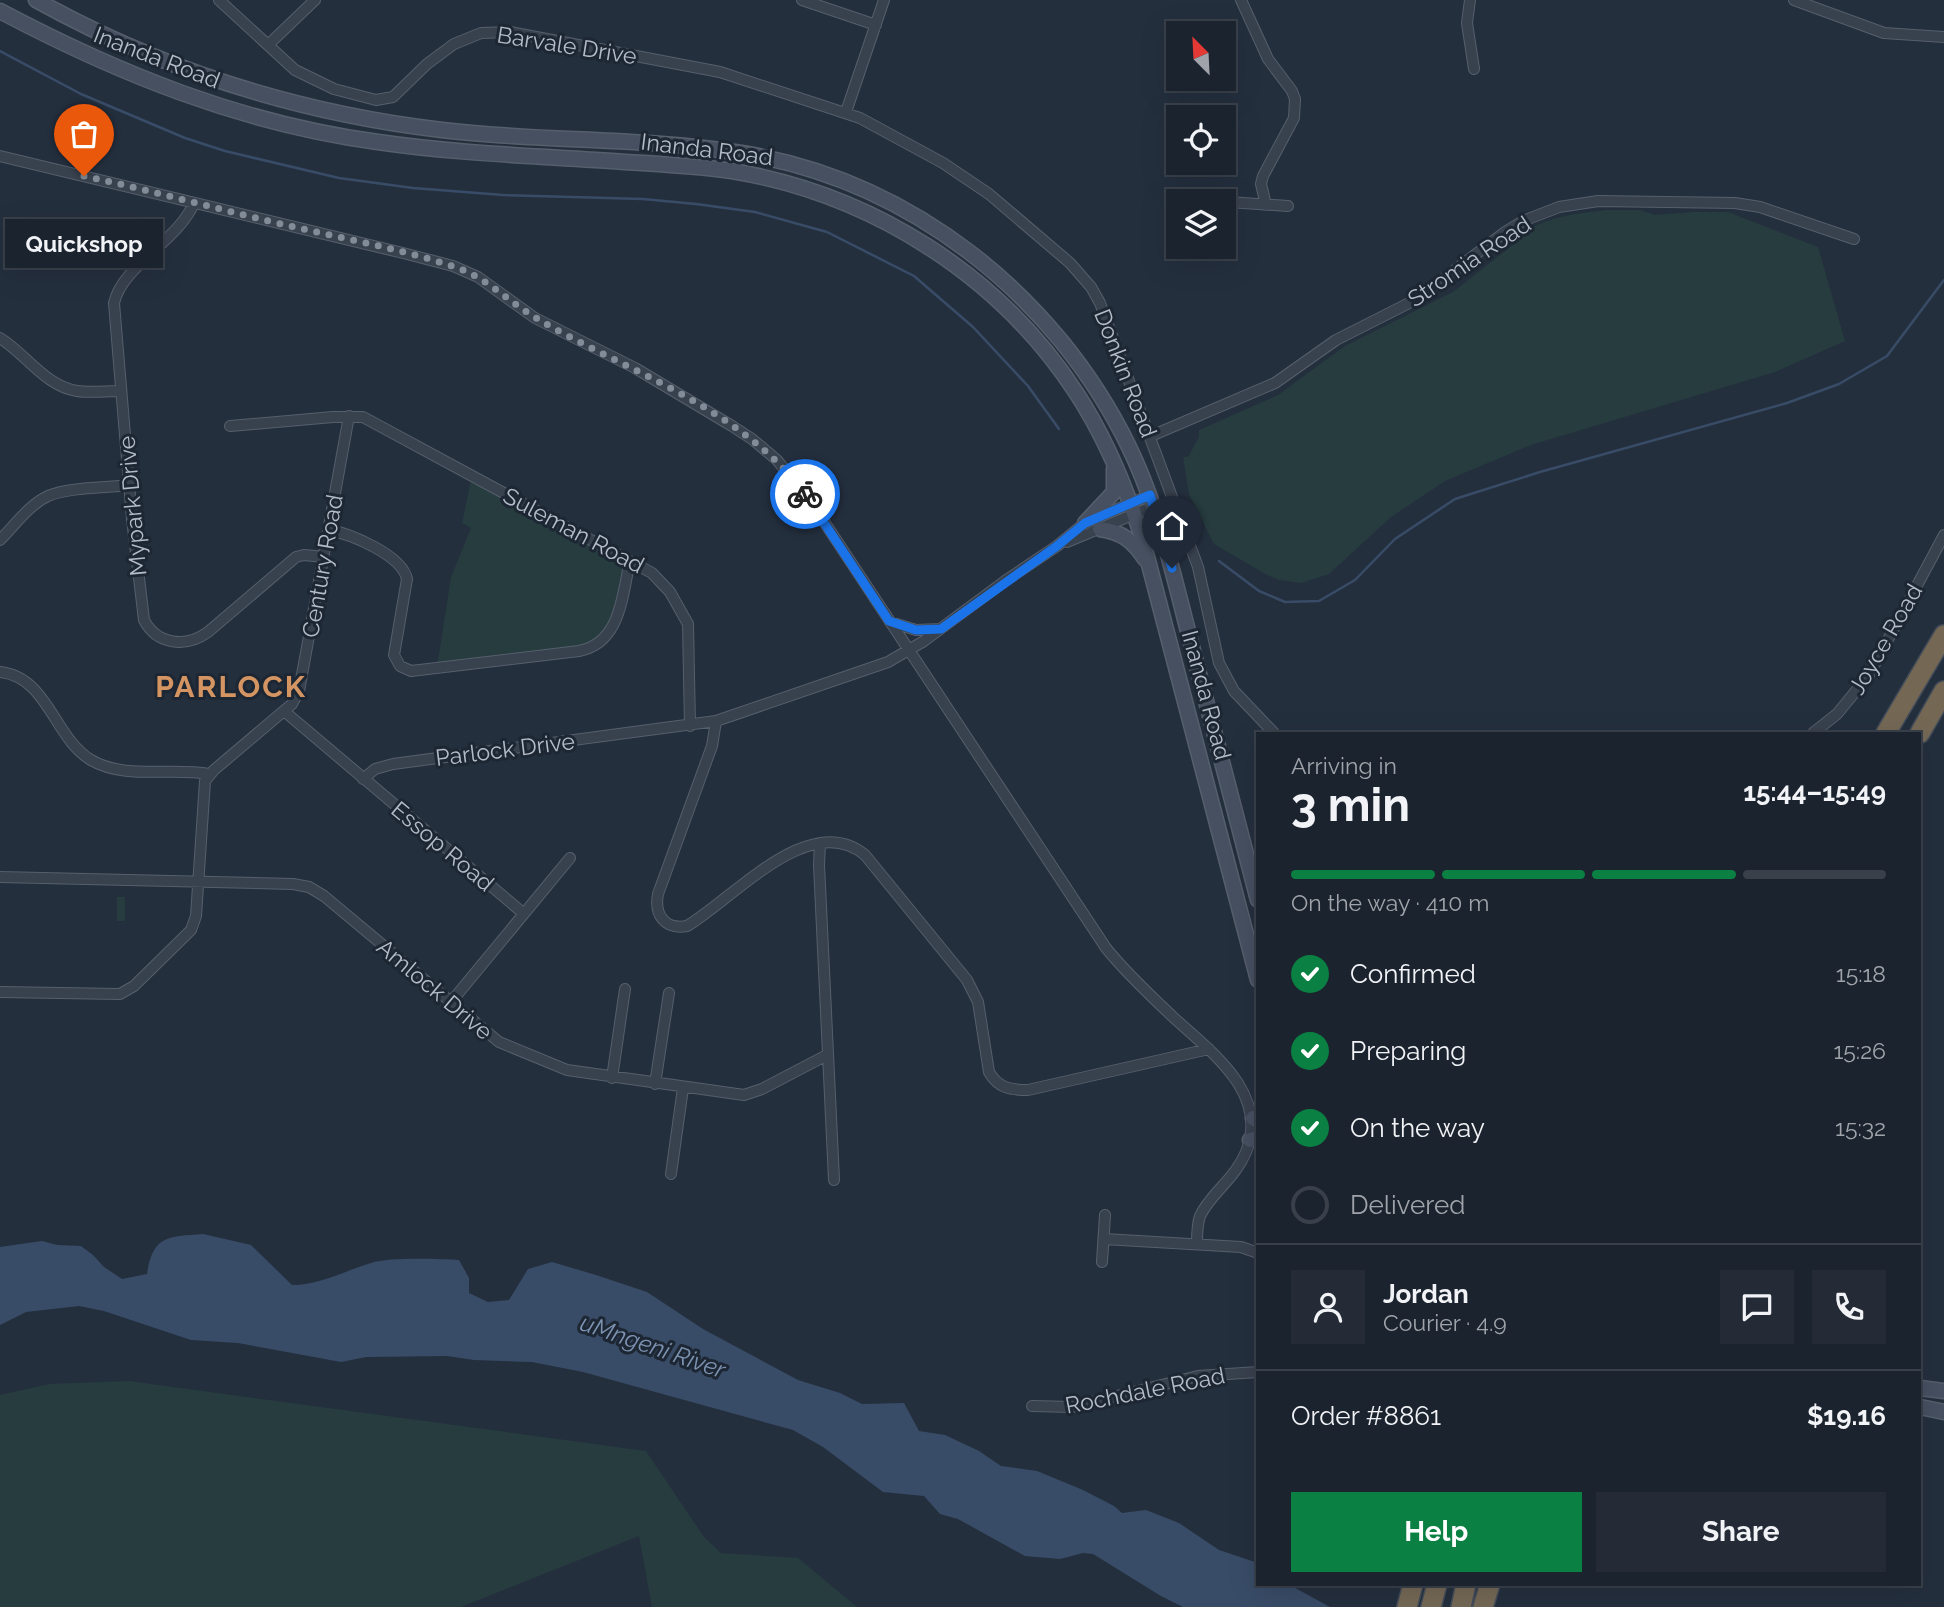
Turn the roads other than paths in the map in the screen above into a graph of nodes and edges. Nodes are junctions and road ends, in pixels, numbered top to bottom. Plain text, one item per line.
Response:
1 (36, 0) edge
2 (219, 0) edge
3 (315, 0) edge
4 (802, 0) edge
5 (884, 0) edge
6 (1241, 0) edge
7 (1470, 0) edge
8 (1794, 0) edge
9 (0, 11) edge
10 (876, 25) junction
11 (1944, 37) edge
12 (268, 45) junction
13 (1474, 69) dead end
14 (846, 112) junction
15 (0, 156) edge
16 (194, 203) junction
17 (1236, 203) edge
18 (1266, 205) junction
19 (1287, 206) dead end
20 (1854, 239) dead end
21 (0, 338) edge
22 (121, 391) junction
23 (349, 416) junction
24 (230, 426) dead end
25 (1151, 436) junction
26 (1113, 460) junction
27 (129, 485) junction
28 (1152, 500) junction
29 (1132, 508) junction
30 (1085, 523) junction
31 (1100, 529) junction
32 (329, 530) junction
33 (1944, 535) edge
34 (0, 540) edge
35 (1057, 546) junction
36 (324, 557) junction
37 (629, 561) junction
38 (1149, 566) junction
39 (889, 621) junction
40 (941, 629) junction
41 (1944, 635) edge
42 (909, 651) junction
43 (0, 672) edge
44 (1944, 691) edge
45 (284, 711) junction
46 (716, 721) junction
47 (690, 726) junction
48 (1273, 732) edge
49 (1814, 732) edge
50 (1886, 732) edge
51 (1921, 732) edge
52 (209, 774) junction
53 (363, 779) junction
54 (820, 843) junction
55 (570, 858) dead end
56 (0, 877) edge
57 (198, 881) junction
58 (1256, 892) edge
59 (523, 913) junction
60 (1256, 973) edge
61 (625, 989) dead end
62 (0, 992) edge
63 (669, 993) dead end
64 (451, 1002) junction
65 (1209, 1049) junction
66 (827, 1055) junction
67 (612, 1078) junction
68 (655, 1084) junction
69 (683, 1088) junction
70 (1255, 1119) edge
71 (1254, 1139) edge
72 (671, 1174) dead end
73 (834, 1180) dead end
74 (1105, 1215) dead end
75 (1104, 1239) junction
76 (1197, 1243) junction
77 (1256, 1253) edge
78 (1102, 1262) dead end
79 (1256, 1371) edge
80 (1921, 1388) edge
81 (1944, 1391) edge
82 (1032, 1406) dead end
83 (1921, 1406) edge
84 (1944, 1412) edge
85 (1412, 1586) edge
86 (1436, 1586) edge
87 (1466, 1586) edge
88 (1407, 1607) edge
89 (1431, 1607) edge
90 (1461, 1607) edge

1 - 28 main road, Inanda Road
2 - 12 street, Barvale Drive
3 - 12 street
4 - 10 street
5 - 10 street
6 - 18 street
7 - 13 street
8 - 11 street
9 - 26 main road, Inanda Road
10 - 14 street
12 - 14 street, Barvale Drive
14 - 25 street, Donkin Road
15 - 16 street
16 - 22 street, Mypark Drive
16 - 39 street
17 - 18 street
18 - 19 street
20 - 25 street, Stromia Road
21 - 22 street
22 - 27 street, Mypark Drive
23 - 24 street
23 - 32 street, Century Road
23 - 37 street, Suleman Road
25 - 48 street, Donkin Road
26 - 29 main road, Inanda Road
26 - 30 main road
27 - 34 street
27 - 36 street, Mypark Drive
28 - 29 street, Parlock Drive
28 - 58 main road, Inanda Road
29 - 30 street, Parlock Drive
29 - 31 street, Parlock Drive
29 - 38 main road, Inanda Road
30 - 35 street, Parlock Drive
31 - 35 street, Parlock Drive
31 - 38 main road
32 - 36 street, Century Road
32 - 37 street
33 - 49 street, Joyce Road
35 - 40 street, Parlock Drive
36 - 45 street, Century Road
37 - 47 street, Suleman Road
38 - 60 main road, Inanda Road
39 - 40 street
39 - 42 street
40 - 42 street, Parlock Drive
41 - 50 highway
42 - 46 street, Parlock Drive
42 - 65 street
43 - 52 street
44 - 51 highway
45 - 52 street
45 - 53 street
46 - 47 street, Parlock Drive
46 - 54 street
47 - 53 street, Parlock Drive
52 - 57 street
53 - 59 street, Essop Road
54 - 65 street
54 - 66 street
55 - 59 street
56 - 57 street, Amlock Drive
57 - 62 street
57 - 64 street, Amlock Drive
59 - 64 street
61 - 67 street
63 - 68 street
64 - 67 street, Amlock Drive
65 - 70 street
66 - 69 street, Amlock Drive
66 - 73 street
67 - 68 street, Amlock Drive
68 - 69 street, Amlock Drive
69 - 72 street
70 - 71 street
71 - 76 street
74 - 75 street
75 - 76 street
75 - 78 street
76 - 77 street
79 - 82 street, Rochdale Road
80 - 81 main road
83 - 84 main road
85 - 88 highway
86 - 89 highway
87 - 90 highway

